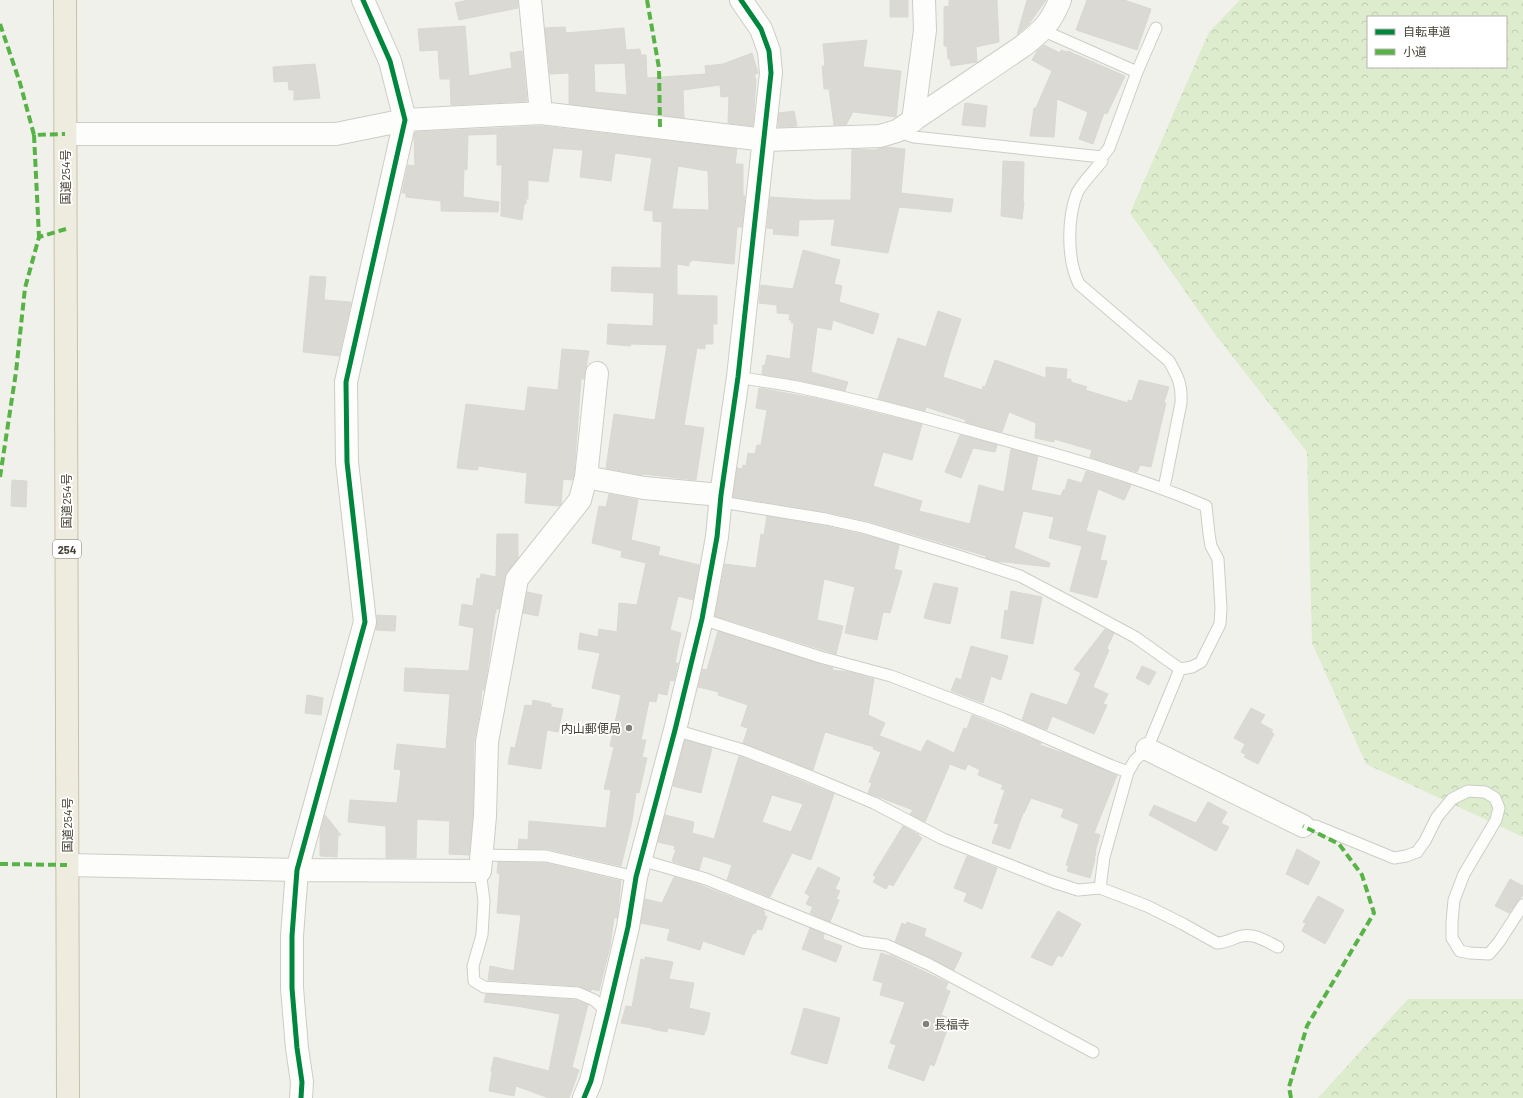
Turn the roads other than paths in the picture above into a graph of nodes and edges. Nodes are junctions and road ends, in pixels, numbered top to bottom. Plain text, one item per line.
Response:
1 (66, 0) edge
2 (363, 0) edge
3 (530, 0) edge
4 (741, 0) edge
5 (924, 0) edge
6 (1060, 0) edge
7 (1156, 28) dead end
8 (1042, 30) junction
9 (1137, 72) junction
10 (541, 113) junction
11 (405, 120) junction
12 (905, 126) junction
13 (65, 134) junction
14 (764, 140) junction
15 (1102, 157) junction
16 (598, 373) dead end
17 (738, 377) junction
18 (586, 477) junction
19 (1164, 488) junction
20 (721, 498) junction
21 (702, 619) junction
22 (1180, 669) junction
23 (675, 730) junction
24 (1147, 749) junction
25 (1128, 772) junction
26 (1302, 826) joint
27 (481, 863) junction
28 (67, 865) junction
29 (639, 869) junction
30 (297, 870) junction
31 (1100, 888) junction
32 (1523, 905) edge
33 (1278, 948) dead end
34 (608, 1012) junction
35 (1093, 1052) dead end
36 (68, 1098) edge
37 (301, 1098) edge
38 (584, 1098) edge

1 - 13 highway, 国道254号 / 254
2 - 11 street
3 - 10 street
4 - 14 street
5 - 12 street
6 - 8 street
7 - 9 lane
8 - 9 lane
8 - 12 street
9 - 15 lane
10 - 11 street
10 - 14 street
11 - 13 street
11 - 30 street
12 - 14 street
12 - 15 lane
13 - 28 highway, 国道254号 / 254
14 - 17 street
15 - 19 lane
16 - 18 street
17 - 19 lane
17 - 20 street
18 - 20 street
18 - 27 street
19 - 22 lane
20 - 21 street
20 - 22 lane
21 - 23 street
21 - 25 lane
22 - 24 lane
23 - 29 street
23 - 31 lane
24 - 25 lane
24 - 26 street
25 - 31 lane
26 - 32 lane
27 - 29 lane
27 - 30 street
27 - 34 lane
28 - 30 street
28 - 36 highway, 国道254号 / 254
29 - 34 street
29 - 35 lane
30 - 37 street
31 - 33 lane
34 - 38 street

